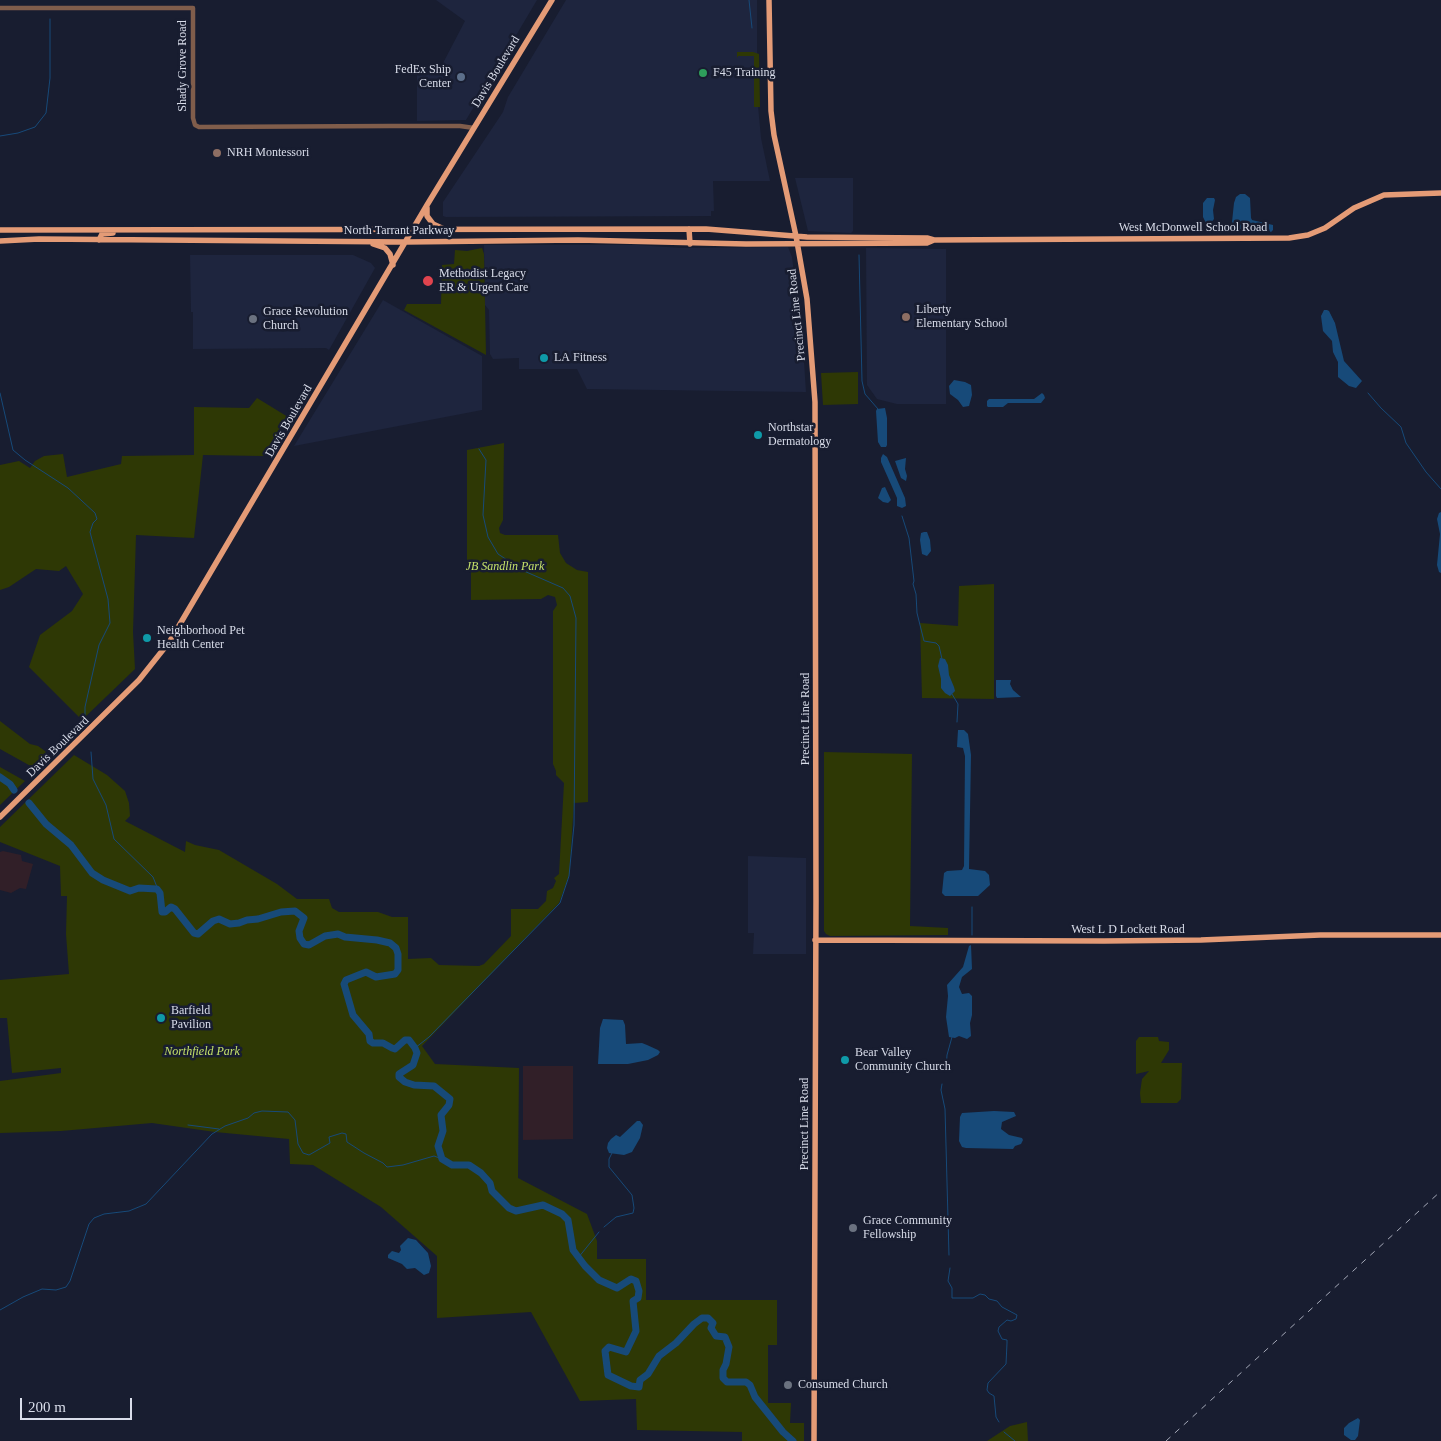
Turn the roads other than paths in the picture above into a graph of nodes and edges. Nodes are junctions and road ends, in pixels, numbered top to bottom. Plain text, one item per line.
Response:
1 (552, 0) edge
2 (769, 0) edge
3 (0, 8) edge
4 (474, 128) junction
5 (1441, 193) edge
6 (427, 205) junction
7 (585, 229) junction
8 (690, 229) junction
9 (0, 230) edge
10 (137, 230) junction
11 (233, 230) junction
12 (446, 230) junction
13 (413, 231) junction
14 (796, 236) junction
15 (99, 240) junction
16 (584, 240) junction
17 (934, 240) junction
18 (0, 241) edge
19 (232, 242) junction
20 (366, 242) junction
21 (406, 242) junction
22 (690, 244) junction
23 (798, 244) junction
24 (392, 265) junction
25 (0, 817) edge
26 (1441, 935) edge
27 (815, 940) junction
28 (814, 1441) edge

1 - 4 main road, Davis Boulevard
2 - 14 main road, Precinct Line Road
3 - 4 street, Shady Grove Road
4 - 6 main road, Davis Boulevard
5 - 17 main road, West McDonwell School Road
6 - 12 main road
6 - 13 main road, Davis Boulevard
7 - 8 main road, North Tarrant Parkway
7 - 12 main road, North Tarrant Parkway
7 - 16 main road
8 - 14 main road, North Tarrant Parkway
8 - 22 main road
9 - 10 main road, North Tarrant Parkway
10 - 11 main road, North Tarrant Parkway
10 - 15 main road
11 - 13 main road, North Tarrant Parkway
11 - 19 main road
12 - 13 main road, North Tarrant Parkway
13 - 21 main road, Davis Boulevard
14 - 17 main road, West McDonwell School Road
14 - 23 main road, Precinct Line Road
15 - 18 main road, North Tarrant Parkway
15 - 19 main road, North Tarrant Parkway
16 - 21 main road, North Tarrant Parkway
16 - 22 main road, North Tarrant Parkway
17 - 23 main road, West McDonwell School Road
19 - 20 main road, North Tarrant Parkway
20 - 21 main road, North Tarrant Parkway
20 - 24 main road
21 - 24 main road, Davis Boulevard
22 - 23 main road, North Tarrant Parkway
23 - 27 main road, Precinct Line Road
24 - 25 main road, Davis Boulevard
26 - 27 main road, West L D Lockett Road
27 - 28 main road, Precinct Line Road

